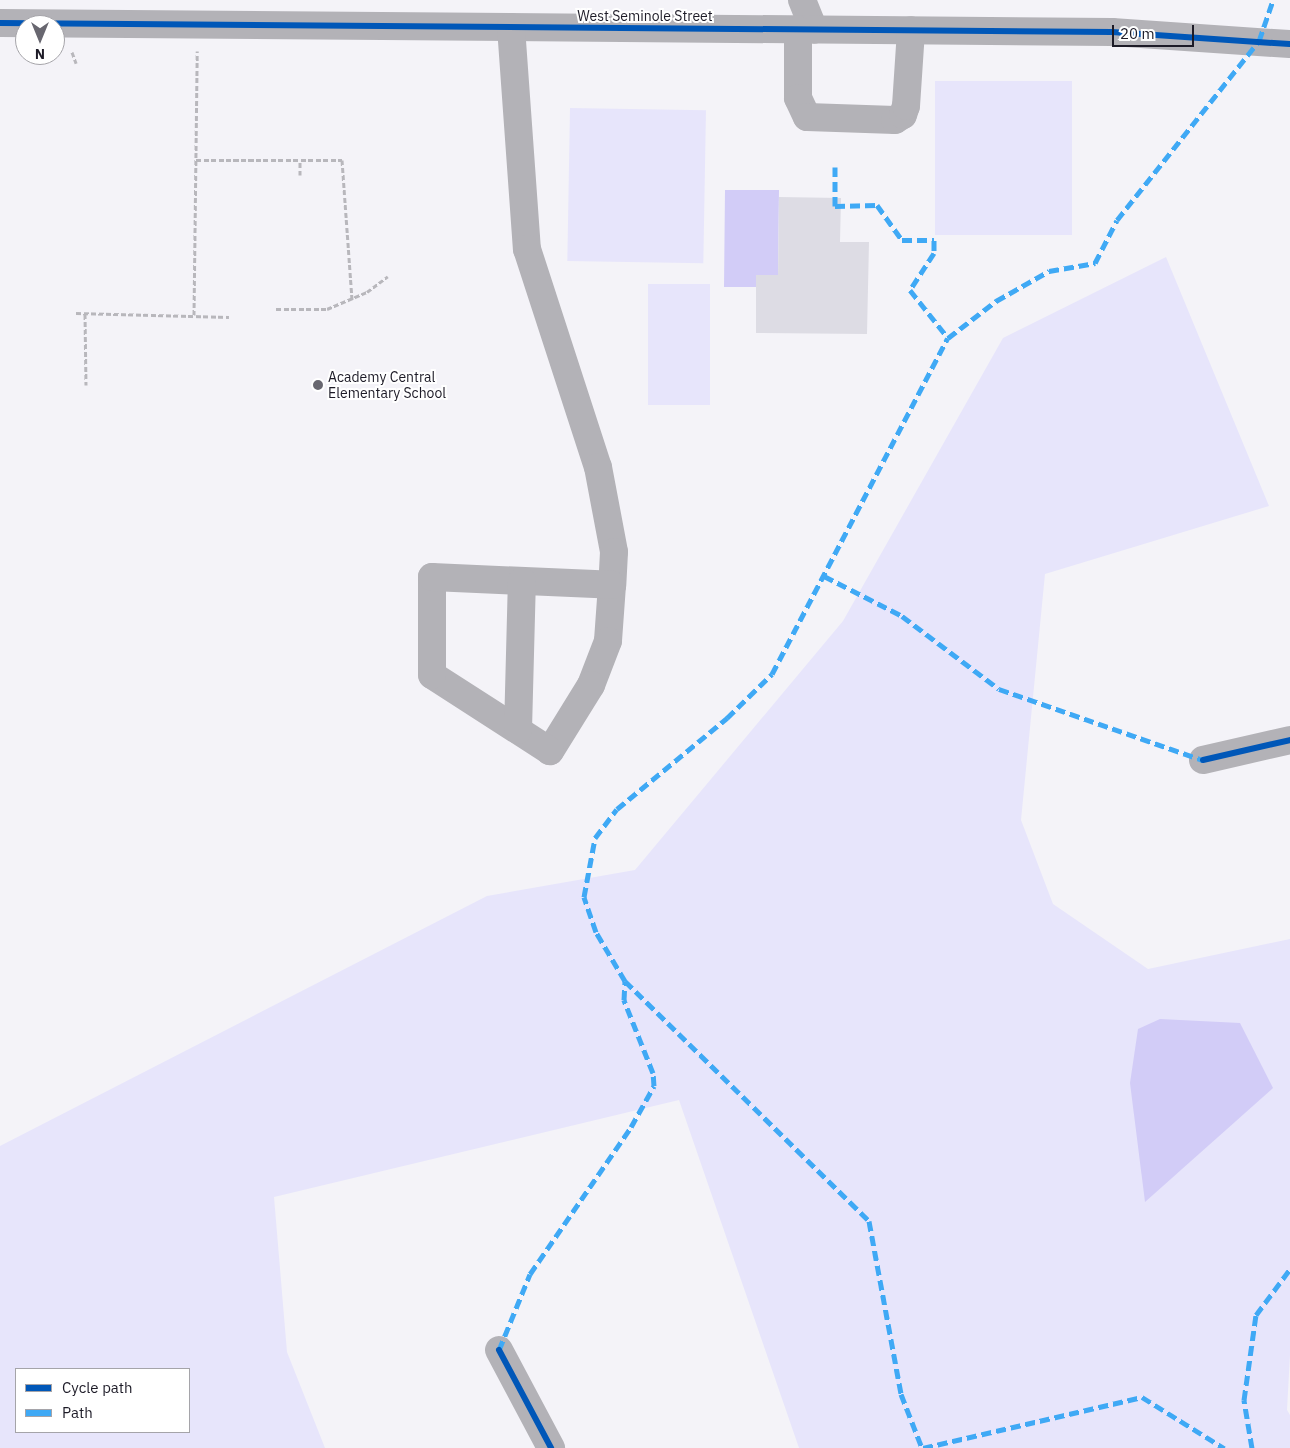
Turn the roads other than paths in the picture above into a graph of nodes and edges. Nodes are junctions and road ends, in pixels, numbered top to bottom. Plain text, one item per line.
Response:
1 (802, 0) edge
2 (824, 0) edge
3 (0, 23) edge
4 (511, 27) junction
5 (806, 30) junction
6 (911, 30) junction
7 (1290, 44) edge
8 (522, 581) junction
9 (612, 585) junction
10 (518, 730) junction
11 (1290, 740) edge
12 (1203, 760) dead end
13 (499, 1350) dead end
14 (551, 1448) edge

1 - 5 street
2 - 5 street
3 - 4 street, West Seminole Street
4 - 5 street, West Seminole Street
4 - 9 street
5 - 6 street, West Seminole Street
5 - 6 street
6 - 7 street, West Seminole Street
8 - 9 street
8 - 10 street
8 - 10 street
9 - 10 street
11 - 12 street
13 - 14 street

